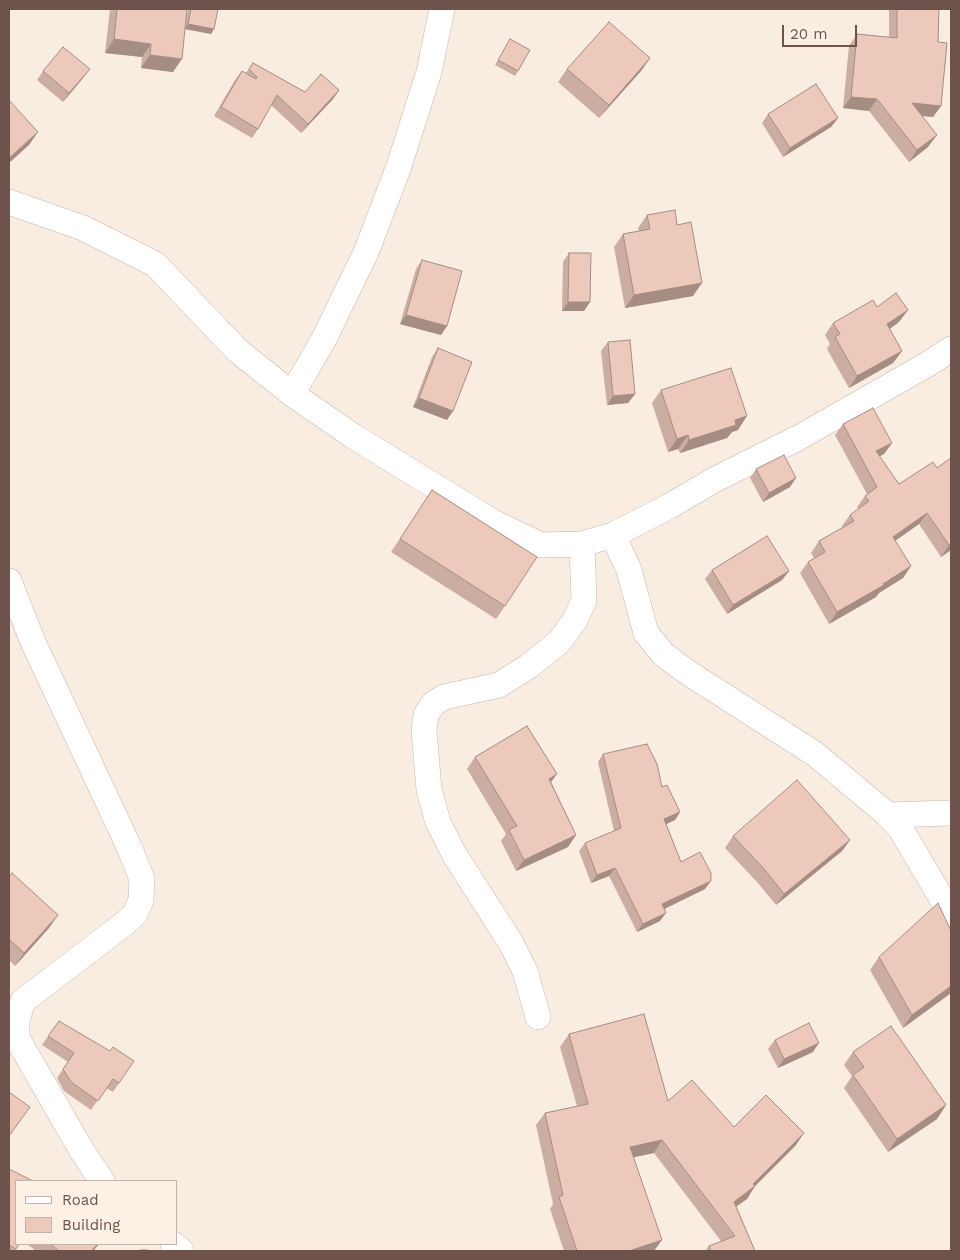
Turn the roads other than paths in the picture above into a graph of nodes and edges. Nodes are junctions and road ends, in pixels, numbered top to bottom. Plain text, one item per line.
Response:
1 (442, 9) edge
2 (9, 202) edge
3 (951, 348) edge
4 (292, 394) junction
5 (613, 535) junction
6 (582, 544) junction
7 (9, 581) edge
8 (951, 813) edge
9 (888, 815) junction
10 (951, 914) edge
11 (538, 1017) dead end
12 (101, 1180) edge

1 - 4 street
2 - 4 street
3 - 5 street
4 - 6 street
5 - 6 street
5 - 9 street
6 - 11 street
7 - 12 street
8 - 9 street
9 - 10 street

